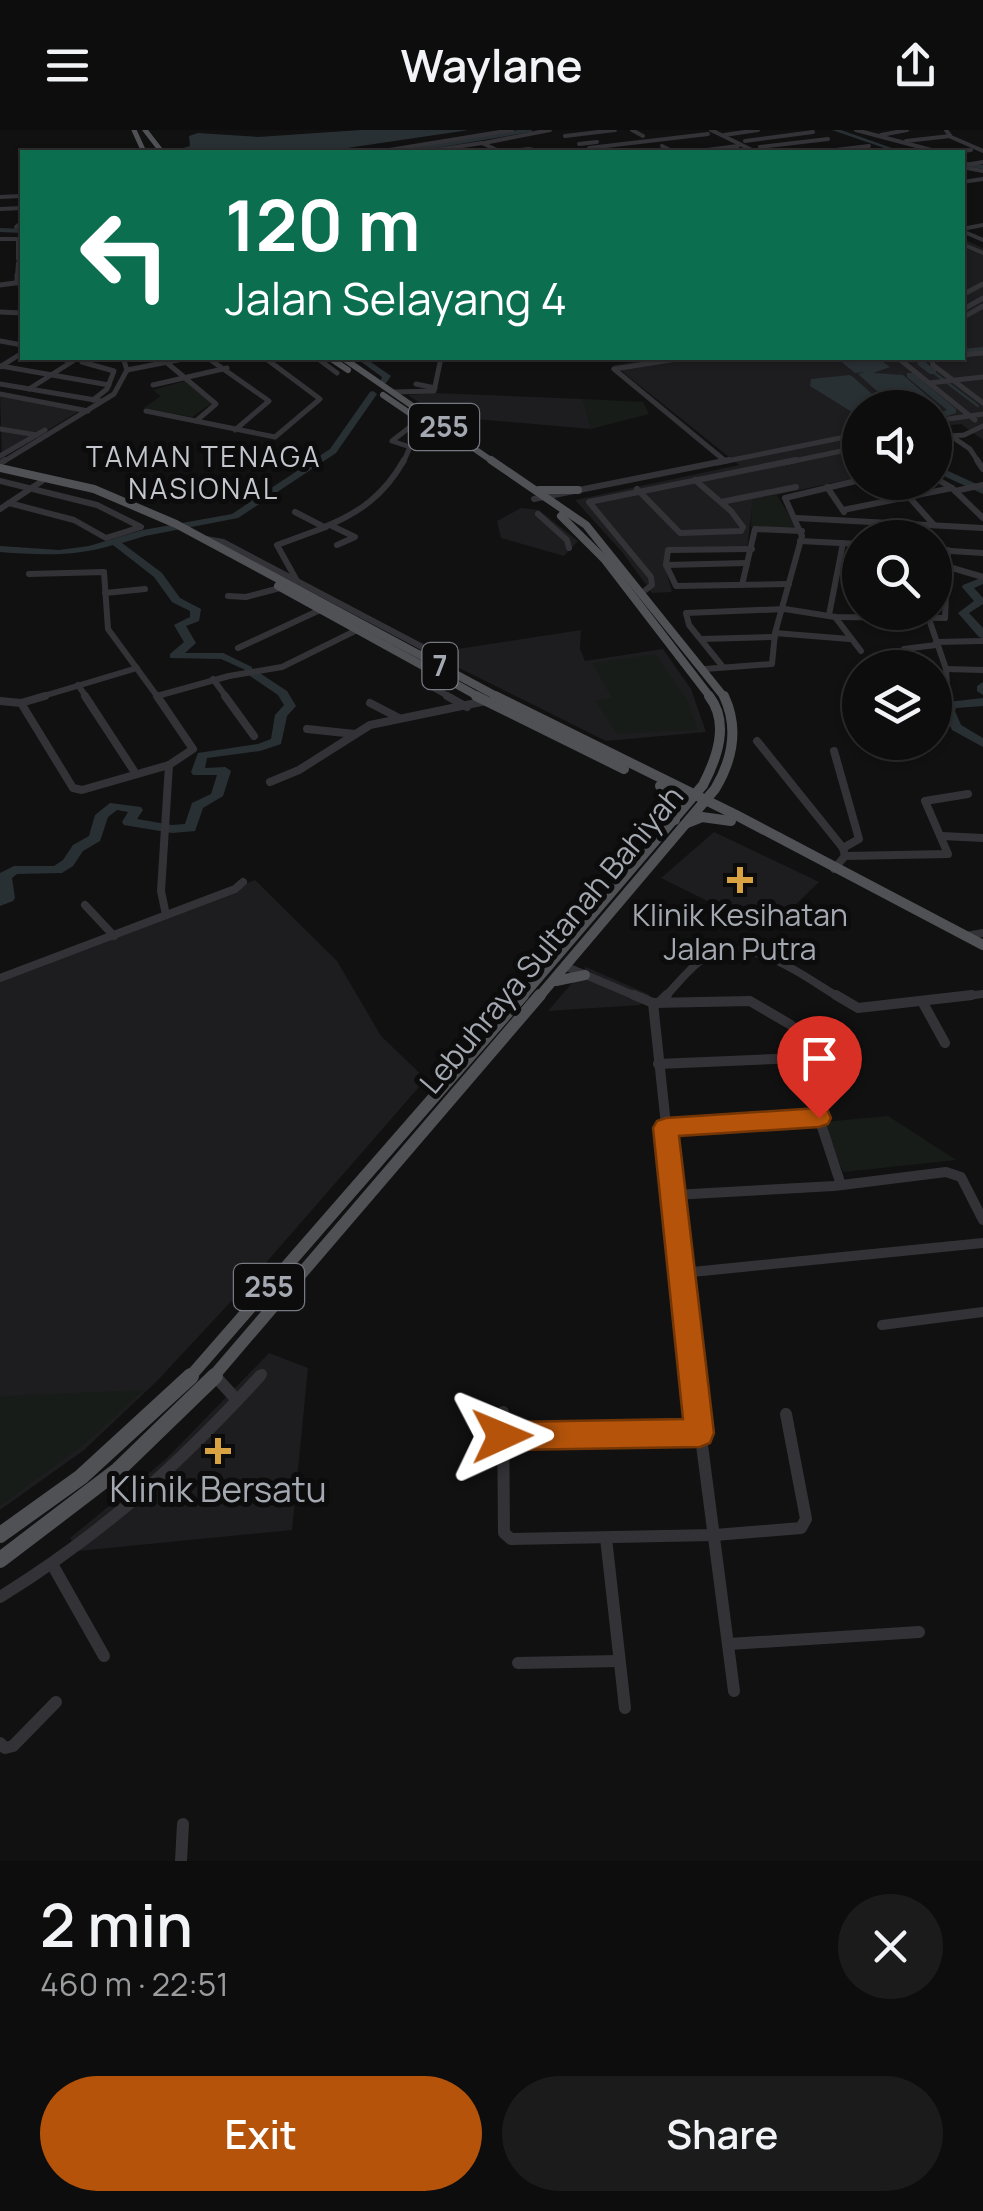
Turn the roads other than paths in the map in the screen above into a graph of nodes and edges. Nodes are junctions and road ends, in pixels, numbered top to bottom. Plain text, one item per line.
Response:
1 (145, 130) edge
2 (512, 130) edge
3 (554, 130) edge
4 (615, 130) edge
5 (632, 130) edge
6 (687, 130) edge
7 (758, 130) edge
8 (856, 130) edge
9 (907, 130) edge
10 (938, 130) edge
11 (946, 130) edge
12 (532, 131) edge
13 (608, 131) edge
14 (810, 131) edge
15 (661, 132) edge
16 (710, 132) edge
17 (587, 134) junction
18 (674, 135) edge
19 (721, 135) junction
20 (566, 136) junction
21 (643, 136) junction
22 (874, 136) junction
23 (950, 136) junction
24 (942, 137) junction
25 (622, 138) junction
26 (828, 139) junction
27 (703, 140) dead end
28 (601, 141) junction
29 (898, 142) junction
30 (743, 143) junction
31 (482, 144) junction
32 (580, 144) junction
33 (958, 144) junction
34 (662, 146) dead end
35 (869, 146) dead end
36 (589, 148) junction
37 (720, 148) junction
38 (924, 148) junction
39 (978, 149) edge
40 (160, 150) edge
41 (389, 150) edge
42 (449, 150) edge
43 (497, 150) edge
44 (592, 150) edge
45 (670, 150) edge
46 (697, 150) edge
47 (706, 150) edge
48 (758, 150) edge
49 (844, 150) joint
50 (932, 150) edge
51 (20, 224) edge
52 (16, 227) dead end
53 (0, 239) edge
54 (20, 239) edge
55 (20, 276) edge
56 (68, 360) edge
57 (124, 360) edge
58 (177, 360) edge
59 (268, 360) edge
60 (320, 360) edge
61 (333, 360) edge
62 (346, 360) edge
63 (441, 360) edge
64 (670, 360) edge
65 (902, 360) edge
66 (909, 360) edge
67 (936, 360) edge
68 (212, 361) dead end
69 (82, 362) dead end
70 (166, 362) junction
71 (1, 366) edge
72 (227, 368) junction
73 (127, 370) junction
74 (338, 373) dead end
75 (53, 375) junction
76 (983, 376) edge
77 (185, 378) junction
78 (942, 381) junction
79 (0, 384) edge
80 (416, 384) dead end
81 (109, 385) junction
82 (153, 385) dead end
83 (434, 388) junction
84 (29, 389) junction
85 (393, 392) junction
86 (0, 397) edge
87 (93, 400) junction
88 (102, 402) junction
89 (983, 402) edge
90 (84, 410) junction
91 (146, 411) dead end
92 (73, 413) junction
93 (419, 420) junction
94 (196, 422) junction
95 (979, 422) edge
96 (952, 423) edge
97 (0, 428) edge
98 (236, 430) junction
99 (39, 436) junction
100 (952, 436) joint
101 (276, 437) joint
102 (842, 439) edge
103 (842, 453) edge
104 (726, 462) junction
105 (3, 465) edge
106 (983, 469) edge
107 (695, 480) junction
108 (842, 480) edge
109 (42, 481) junction
110 (842, 482) edge
111 (631, 483) junction
112 (526, 484) junction
113 (983, 486) edge
114 (826, 487) junction
115 (32, 488) junction
116 (953, 489) joint
117 (638, 491) junction
118 (580, 492) junction
119 (106, 499) junction
120 (542, 499) junction
121 (899, 500) edge
122 (912, 500) edge
123 (720, 502) junction
124 (8, 503) junction
125 (97, 505) junction
126 (0, 509) edge
127 (564, 510) junction
128 (843, 510) junction
129 (295, 512) dead end
130 (538, 514) dead end
131 (797, 518) junction
132 (983, 518) edge
133 (848, 519) junction
134 (862, 520) edge
135 (930, 520) edge
136 (328, 526) junction
137 (952, 526) edge
138 (176, 528) junction
139 (983, 528) edge
140 (802, 531) junction
141 (584, 536) junction
142 (800, 541) junction
143 (842, 543) edge
144 (337, 546) dead end
145 (752, 549) junction
146 (842, 549) edge
147 (983, 553) edge
148 (614, 556) junction
149 (634, 557) junction
150 (952, 558) edge
151 (952, 561) edge
152 (840, 562) joint
153 (747, 564) junction
154 (666, 565) junction
155 (29, 574) dead end
156 (983, 577) edge
157 (289, 584) junction
158 (789, 584) junction
159 (742, 585) junction
160 (145, 589) dead end
161 (643, 592) junction
162 (105, 593) junction
163 (228, 596) dead end
164 (781, 609) junction
165 (320, 610) junction
166 (832, 616) junction
167 (842, 616) edge
168 (357, 630) junction
169 (932, 630) edge
170 (775, 635) junction
171 (702, 639) junction
172 (849, 639) junction
173 (982, 641) edge
174 (936, 644) junction
175 (238, 648) dead end
176 (904, 648) dead end
177 (860, 650) edge
178 (938, 650) edge
179 (137, 668) junction
180 (705, 668) junction
181 (723, 668) junction
182 (952, 669) edge
183 (983, 670) edge
184 (214, 679) junction
185 (78, 685) junction
186 (430, 686) dead end
187 (157, 696) junction
188 (0, 701) edge
189 (486, 702) junction
190 (21, 703) junction
191 (370, 703) dead end
192 (468, 707) junction
193 (401, 719) junction
194 (307, 729) dead end
195 (355, 734) junction
196 (254, 736) dead end
197 (756, 741) dead end
198 (834, 752) dead end
199 (169, 765) junction
200 (136, 774) junction
201 (710, 774) junction
202 (724, 776) junction
203 (270, 782) dead end
204 (663, 784) junction
205 (968, 794) dead end
206 (698, 801) junction
207 (734, 818) junction
208 (164, 822) joint
209 (680, 822) junction
210 (942, 836) junction
211 (983, 838) edge
212 (844, 852) junction
213 (830, 867) junction
214 (244, 882) dead end
215 (85, 905) dead end
216 (166, 915) junction
217 (983, 932) edge
218 (114, 936) junction
219 (966, 936) junction
220 (983, 945) edge
221 (550, 961) junction
222 (566, 967) junction
223 (586, 975) junction
224 (0, 978) edge
225 (556, 981) junction
226 (983, 994) edge
227 (656, 1003) junction
228 (923, 1003) junction
229 (791, 1025) dead end
230 (945, 1043) dead end
231 (658, 1064) junction
232 (808, 1086) dead end
233 (666, 1128) junction
234 (838, 1185) junction
235 (673, 1195) junction
236 (983, 1220) edge
237 (983, 1243) edge
238 (682, 1273) junction
239 (983, 1312) edge
240 (882, 1325) dead end
241 (262, 1374) dead end
242 (215, 1376) junction
243 (236, 1399) junction
244 (503, 1412) dead end
245 (786, 1414) dead end
246 (700, 1433) junction
247 (502, 1436) junction
248 (0, 1535) edge
249 (715, 1535) junction
250 (606, 1538) junction
251 (0, 1560) edge
252 (52, 1564) junction
253 (0, 1598) edge
254 (920, 1632) dead end
255 (729, 1644) junction
256 (104, 1656) dead end
257 (618, 1661) junction
258 (518, 1663) dead end
259 (734, 1691) dead end
260 (56, 1702) dead end
261 (626, 1708) dead end
262 (0, 1744) edge
263 (183, 1824) dead end
264 (181, 1861) edge

1 - 40 main road
2 - 41 street
3 - 12 street
3 - 20 street
4 - 13 street
5 - 21 street
6 - 18 street
7 - 19 street
8 - 22 street
9 - 22 street
10 - 24 street
11 - 23 street
12 - 31 street
13 - 17 street
13 - 25 street
14 - 26 street
14 - 30 street
15 - 21 street
16 - 18 street
16 - 19 street
17 - 20 street
17 - 28 street
18 - 36 street
18 - 46 street
19 - 30 street
20 - 32 street
21 - 25 street
22 - 29 street
23 - 24 street
23 - 39 street
24 - 29 street
24 - 33 street
25 - 28 street
26 - 48 street
26 - 49 street
27 - 37 street
28 - 32 street
29 - 38 street
30 - 37 street
30 - 48 street
31 - 42 street
31 - 43 street
32 - 36 street
33 - 38 street
33 - 39 street
34 - 45 street
35 - 49 street
36 - 44 street
37 - 47 street
38 - 50 street
51 - 52 street
53 - 54 street
54 - 55 street
56 - 75 street
57 - 73 street
58 - 70 street
59 - 101 street
60 - 74 street
61 - 93 main road, Lebuhraya Sultanah Bahiyah / 255
62 - 85 main road, Lebuhraya Sultanah Bahiyah / 255
63 - 83 street
64 - 104 street
65 - 78 street
66 - 78 street
67 - 78 street
68 - 72 street
69 - 81 street
70 - 73 street
70 - 77 street
71 - 75 street
72 - 77 street
72 - 98 street
73 - 88 street
75 - 81 street
75 - 84 street
76 - 78 street
77 - 82 street
77 - 94 street
78 - 89 street
78 - 95 street
79 - 84 street
80 - 83 street
81 - 87 street
83 - 85 street
84 - 87 street
85 - 112 main road, Lebuhraya Sultanah Bahiyah / 255
86 - 90 street
86 - 92 street
87 - 88 street
88 - 90 street
90 - 92 street
90 - 99 street
91 - 94 street
92 - 99 street
93 - 120 main road, Lebuhraya Sultanah Bahiyah / 255
93 - 136 street
94 - 98 street
95 - 96 street
95 - 100 street
97 - 99 street
97 - 99 street
98 - 101 street
99 - 105 street
99 - 105 street
100 - 106 street
102 - 104 street
103 - 107 street
104 - 111 street
104 - 118 street
105 - 109 main road, 7
105 - 115 street
105 - 138 main road, 7
107 - 117 street
107 - 123 street
108 - 123 street
109 - 115 street
109 - 119 main road, 7
110 - 114 street
111 - 117 street
111 - 118 street
112 - 118 main road
112 - 120 main road, Lebuhraya Sultanah Bahiyah / 255
113 - 116 street
114 - 128 street
114 - 131 street
115 - 124 street
115 - 125 street
116 - 132 street
117 - 123 street
117 - 149 street
118 - 120 street
118 - 127 main road
119 - 125 street
119 - 138 main road, 7
120 - 127 main road, Lebuhraya Sultanah Bahiyah / 255
120 - 141 main road, Lebuhraya Sultanah Bahiyah / 255
121 - 128 street
122 - 135 street
124 - 125 street
124 - 126 street
127 - 148 main road, Lebuhraya Sultanah Bahiyah / 255
128 - 133 street
129 - 136 street
130 - 141 street
131 - 133 street
131 - 140 street
133 - 134 street
136 - 144 street
136 - 157 street
137 - 139 street
138 - 157 main road, 7
138 - 157 main road, 7
140 - 142 street
140 - 145 street
141 - 201 main road, Lebuhraya Sultanah Bahiyah / 255
142 - 143 street
142 - 158 street
145 - 153 street
145 - 154 street
146 - 152 street
147 - 150 street
148 - 149 street
148 - 161 main road, Lebuhraya Sultanah Bahiyah / 255
149 - 161 street
151 - 156 street
152 - 166 street
153 - 154 street
153 - 159 street
154 - 159 street
155 - 162 street
157 - 163 street
157 - 165 main road, 7
157 - 204 main road, 7
158 - 159 street
158 - 164 street
160 - 162 street
161 - 180 main road, Lebuhraya Sultanah Bahiyah / 255
162 - 179 street
164 - 166 street
164 - 170 street
164 - 171 street
165 - 168 main road, 7
165 - 175 street
166 - 167 street
166 - 172 street
168 - 184 street
168 - 189 main road, 7
169 - 174 street
170 - 171 street
170 - 172 street
170 - 181 street
171 - 181 street
172 - 177 street
173 - 174 street
174 - 176 street
174 - 178 street
179 - 185 street
179 - 187 street
180 - 181 street
180 - 202 main road, Lebuhraya Sultanah Bahiyah / 255
182 - 183 street
184 - 187 street
184 - 196 street
185 - 190 street
185 - 200 street
186 - 192 street
187 - 199 street
188 - 190 street
189 - 192 street
189 - 204 main road, 7
190 - 200 street
191 - 193 street
192 - 193 street
193 - 195 street
194 - 195 street
195 - 203 street
197 - 212 street
198 - 212 street
199 - 200 street
199 - 208 street
201 - 204 main road
201 - 206 main road, Lebuhraya Sultanah Bahiyah / 255
202 - 206 main road, Lebuhraya Sultanah Bahiyah / 255
202 - 207 main road
204 - 206 main road, 7
204 - 209 main road
205 - 210 street
206 - 207 main road, 7
206 - 209 main road, Lebuhraya Sultanah Bahiyah / 255
207 - 209 main road
207 - 213 main road, 7
208 - 216 street
209 - 221 main road, Lebuhraya Sultanah Bahiyah / 255
209 - 222 main road, Lebuhraya Sultanah Bahiyah / 255
210 - 211 street
210 - 212 street
212 - 213 street
213 - 219 main road, 7
214 - 216 street
215 - 218 street
216 - 218 street
217 - 219 street
218 - 224 street
219 - 220 main road, 7
221 - 222 main road
221 - 248 main road, Lebuhraya Sultanah Bahiyah / 255
222 - 223 street
222 - 225 main road, Lebuhraya Sultanah Bahiyah / 255
223 - 225 main road
223 - 227 street
225 - 242 main road, Lebuhraya Sultanah Bahiyah / 255
226 - 228 street
227 - 228 street
227 - 229 street
227 - 231 street
228 - 230 street
231 - 232 street
231 - 233 street
233 - 234 street
233 - 235 street
234 - 235 street
234 - 236 street
235 - 238 street
237 - 238 street
238 - 246 street
239 - 240 street
241 - 243 street
242 - 243 street
242 - 251 main road, Lebuhraya Sultanah Bahiyah / 255
243 - 252 street
244 - 247 street
245 - 249 street
246 - 247 street
246 - 249 street
247 - 250 street
249 - 250 street
249 - 255 street
250 - 257 street
252 - 253 street
252 - 256 street
254 - 255 street
255 - 259 street
257 - 258 street
257 - 261 street
260 - 262 street
263 - 264 street

